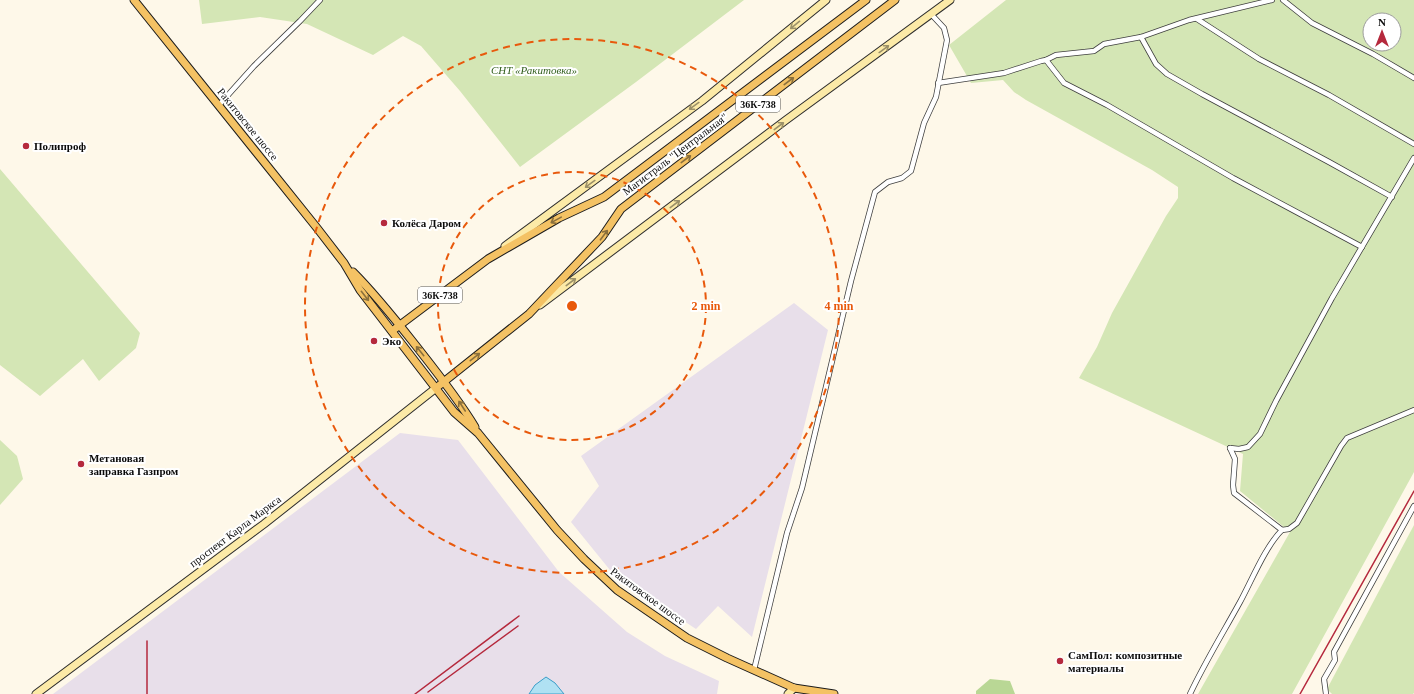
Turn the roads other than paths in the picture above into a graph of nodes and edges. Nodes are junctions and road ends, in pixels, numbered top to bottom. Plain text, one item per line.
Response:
1 (134, 0) edge
2 (320, 0) edge
3 (826, 0) edge
4 (866, 0) edge
5 (895, 0) edge
6 (950, 0) edge
7 (1272, 0) edge
8 (1283, 0) edge
9 (932, 14) junction
10 (1197, 19) junction
11 (1141, 37) junction
12 (1046, 60) junction
13 (1414, 78) edge
14 (938, 83) junction
15 (219, 105) junction
16 (1414, 144) edge
17 (1414, 158) edge
18 (1392, 197) junction
19 (1362, 247) junction
20 (488, 259) junction
21 (344, 263) junction
22 (529, 314) junction
23 (400, 326) junction
24 (392, 331) junction
25 (444, 381) junction
26 (436, 388) junction
27 (1414, 410) edge
28 (478, 433) junction
29 (1414, 506) edge
30 (1282, 530) junction
31 (754, 670) junction
32 (794, 688) junction
33 (36, 694) edge
34 (788, 694) edge
35 (834, 694) edge
36 (1190, 694) edge
37 (1326, 694) edge

1 - 15 main road, Ракитовское шоссе
2 - 15 street
3 -> 20 main road
4 -> 20 main road, Магистраль "Центральная" / 36К-738
22 -> 5 main road, Магистраль "Центральная" / 36К-738
6 - 9 main road
7 - 10 street
8 - 13 street
9 - 14 street
22 -> 9 main road
10 - 11 street
10 - 16 street
11 - 12 street
11 - 18 street
12 - 14 street
12 - 19 street
14 - 31 street
15 - 21 main road, Ракитовское шоссе
17 - 18 street
18 - 19 street
19 - 30 street
20 - 23 main road, 36К-738
21 - 23 main road, Ракитовское шоссе
21 -> 24 main road, Ракитовское шоссе
25 -> 22 main road, 36К-738
23 - 24 main road, 36К-738
25 -> 23 main road, Ракитовское шоссе
24 - 26 main road, Ракитовское шоссе
25 - 26 main road, проспект Карла Маркса
28 -> 25 main road, Ракитовское шоссе
26 - 28 main road, Ракитовское шоссе
26 - 33 main road, проспект Карла Маркса
27 - 30 street
28 - 31 main road, Ракитовское шоссе
29 - 37 street
30 - 36 street
31 - 32 main road, Ракитовское шоссе
32 - 34 main road
32 - 35 main road, Ракитовское шоссе

